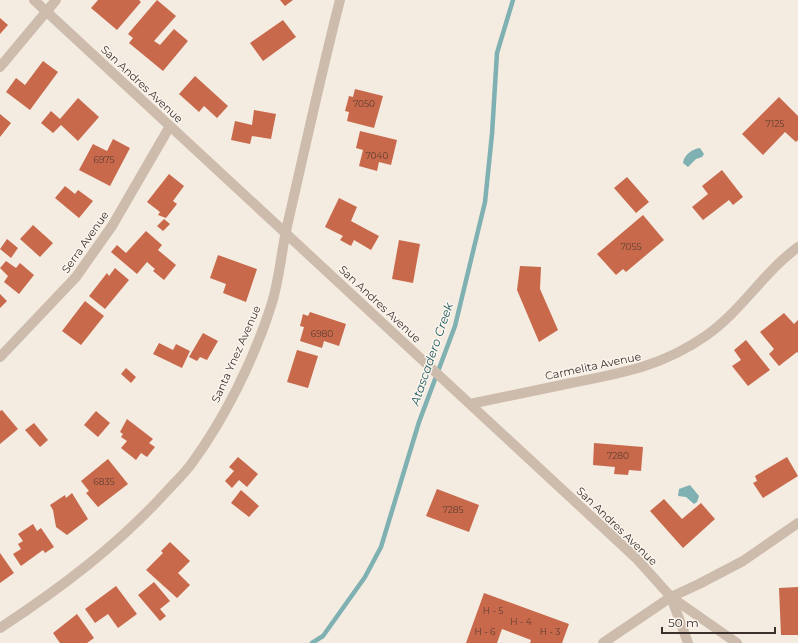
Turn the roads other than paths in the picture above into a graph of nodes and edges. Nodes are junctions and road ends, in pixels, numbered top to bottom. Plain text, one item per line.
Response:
1 (34, 0) edge
2 (56, 0) edge
3 (340, 0) edge
4 (47, 12) junction
5 (0, 67) edge
6 (170, 126) junction
7 (286, 233) junction
8 (798, 247) edge
9 (0, 357) edge
10 (470, 404) junction
11 (798, 523) edge
12 (671, 597) junction
13 (0, 628) edge
14 (603, 643) edge
15 (688, 643) edge
16 (737, 643) edge

1 - 4 street, San Andres Avenue
2 - 4 street
3 - 7 street, Santa Ynez Avenue
4 - 5 street
4 - 6 street, San Andres Avenue
6 - 7 street, San Andres Avenue
6 - 9 street, Serra Avenue
7 - 10 street, San Andres Avenue
7 - 13 street, Santa Ynez Avenue
8 - 10 street, Carmelita Avenue
10 - 12 street, San Andres Avenue
11 - 12 street
12 - 14 street
12 - 15 street, San Andres Avenue
12 - 16 street

